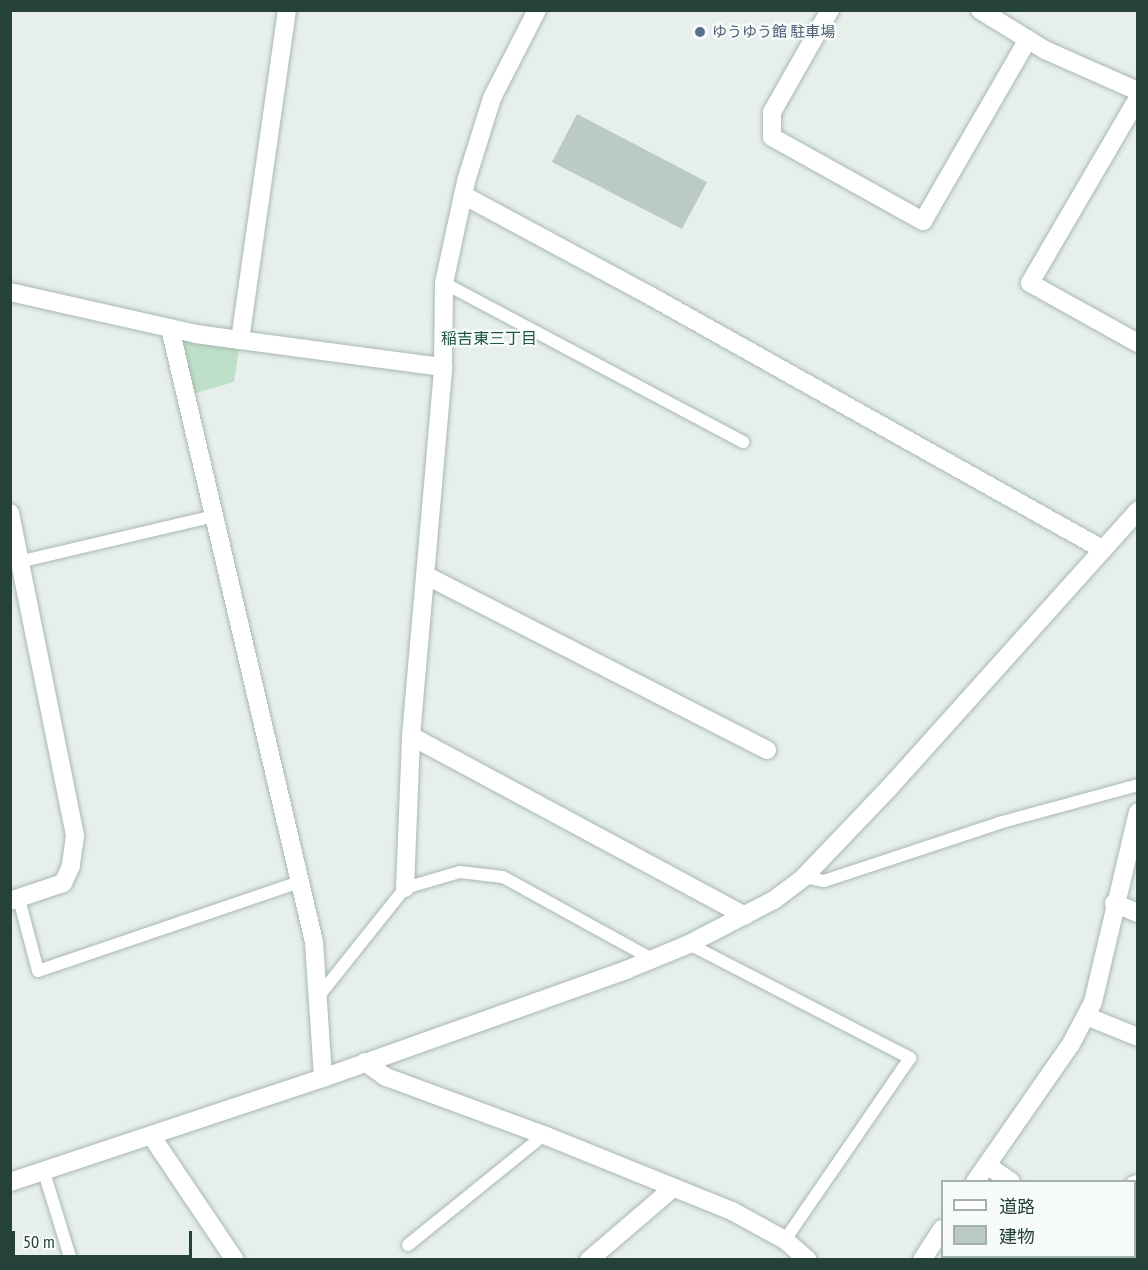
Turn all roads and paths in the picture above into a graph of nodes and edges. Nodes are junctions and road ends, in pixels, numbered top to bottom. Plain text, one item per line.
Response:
1 (287, 10) edge
2 (537, 10) edge
3 (830, 10) edge
4 (980, 10) edge
5 (1028, 39) junction
6 (1137, 91) edge
7 (1137, 98) edge
8 (463, 195) junction
9 (444, 283) junction
10 (10, 292) edge
11 (170, 328) junction
12 (240, 340) junction
13 (1137, 343) edge
14 (443, 367) junction
15 (742, 442) dead end
16 (10, 513) edge
17 (215, 516) junction
18 (1134, 518) edge
19 (1102, 549) junction
20 (15, 562) edge
21 (427, 576) junction
22 (411, 736) junction
23 (767, 750) dead end
24 (1137, 785) edge
25 (1137, 812) edge
26 (1134, 839) edge
27 (804, 877) junction
28 (300, 882) junction
29 (405, 888) junction
30 (15, 900) edge
31 (1114, 903) junction
32 (1137, 913) edge
33 (745, 916) junction
34 (689, 944) junction
35 (652, 959) junction
36 (318, 997) junction
37 (1086, 1016) junction
38 (1137, 1037) edge
39 (365, 1062) junction
40 (323, 1078) junction
41 (544, 1135) junction
42 (152, 1137) junction
43 (987, 1165) junction
44 (43, 1169) junction
45 (976, 1180) edge
46 (1008, 1180) edge
47 (10, 1182) edge
48 (673, 1188) junction
49 (941, 1231) edge
50 (784, 1240) junction
51 (408, 1245) dead end
52 (70, 1260) edge
53 (235, 1260) edge
54 (589, 1260) edge
55 (808, 1260) edge
56 (922, 1260) edge

1 - 12 street
2 - 8 street
3 - 5 street
4 - 5 street
5 - 6 street
7 - 13 street
8 - 9 street
8 - 19 street
9 - 14 street
9 - 15 lane
10 - 11 street
11 - 12 street
11 - 17 street
12 - 14 street
14 - 21 street
16 - 20 street
17 - 20 lane
17 - 28 street
18 - 19 street
19 - 27 street
20 - 30 street
21 - 22 street
21 - 23 street
22 - 29 street
22 - 33 street
24 - 27 lane
25 - 26 street
26 - 31 street
27 - 33 street
28 - 30 lane
28 - 36 street
29 - 35 lane
29 - 36 lane
31 - 32 street
31 - 37 street
33 - 34 street
34 - 35 street
34 - 50 lane
35 - 39 street
36 - 40 street
37 - 38 street
37 - 43 street
39 - 40 street
39 - 41 street
40 - 42 street
41 - 48 street
41 - 51 lane
42 - 44 street
42 - 53 street
43 - 45 street
43 - 46 street
44 - 47 street
44 - 52 lane
48 - 50 street
48 - 54 street
49 - 56 street
50 - 55 street

